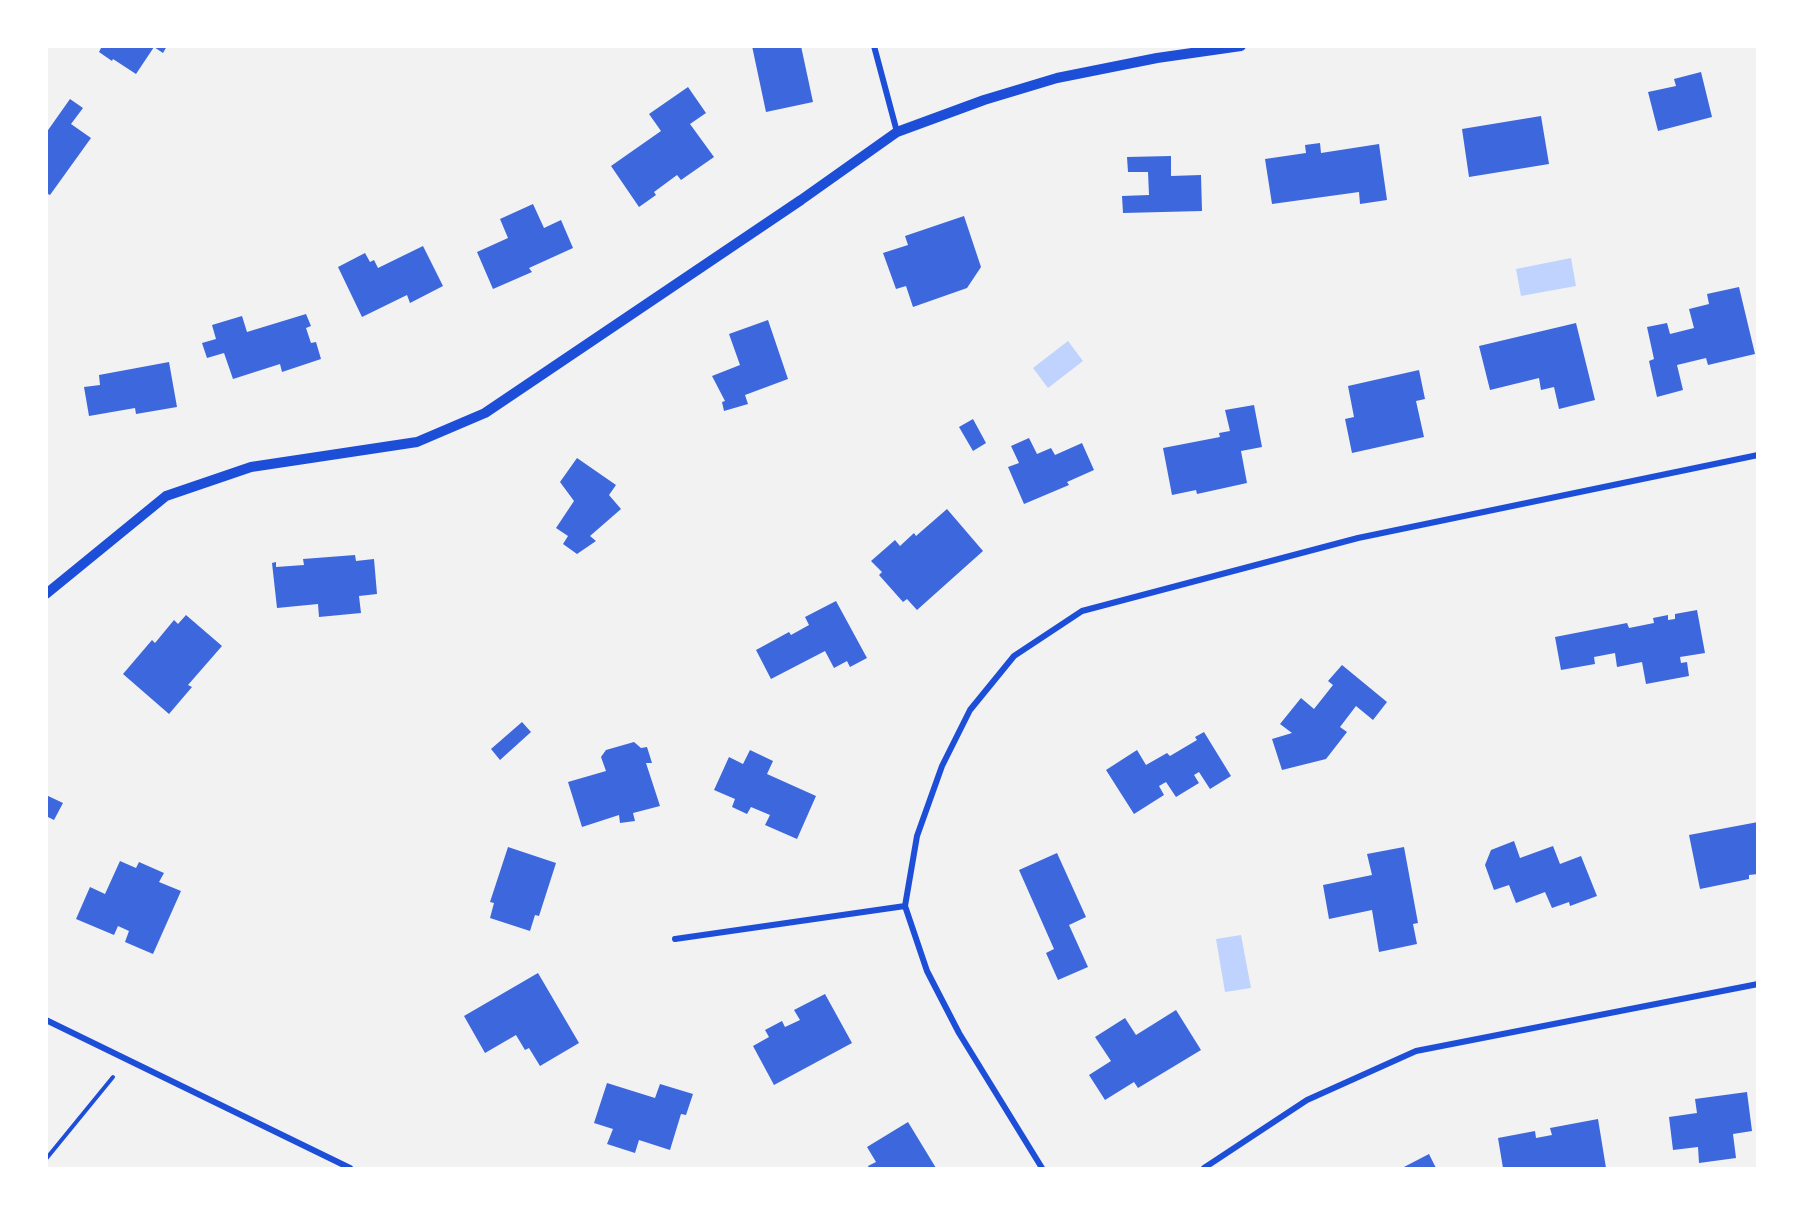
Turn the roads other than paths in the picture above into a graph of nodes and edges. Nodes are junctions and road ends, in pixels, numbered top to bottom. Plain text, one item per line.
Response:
1 (874, 46) edge
2 (1241, 46) edge
3 (897, 132) junction
4 (1758, 455) edge
5 (46, 594) edge
6 (905, 906) junction
7 (675, 939) dead end
8 (1758, 984) edge
9 (46, 1020) edge
10 (350, 1168) edge
11 (1042, 1168) edge
12 (1204, 1168) edge

1 - 3 street
2 - 3 street
3 - 5 street
4 - 6 street
6 - 7 street
6 - 11 street
8 - 12 street
9 - 10 street

